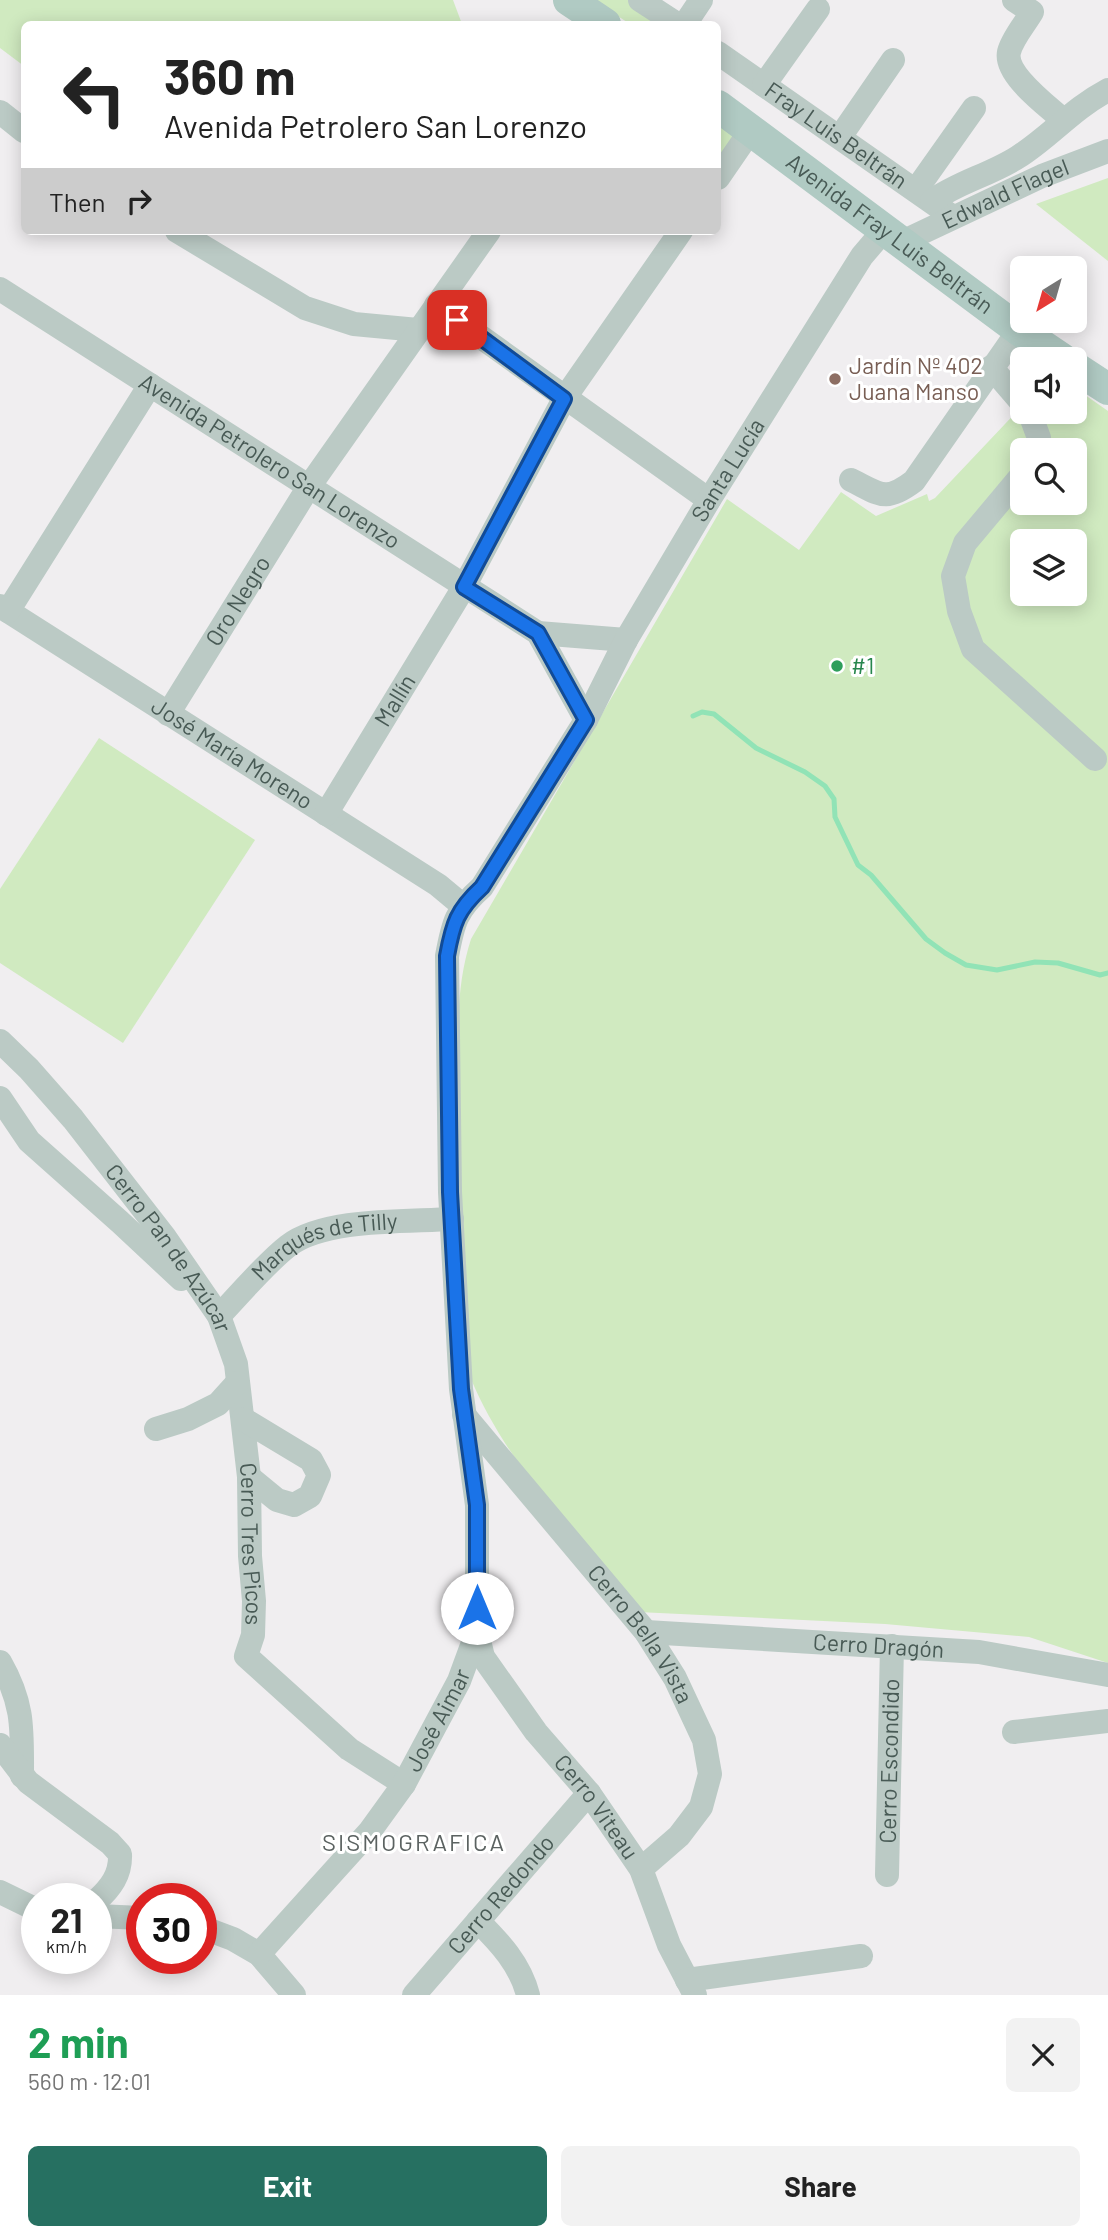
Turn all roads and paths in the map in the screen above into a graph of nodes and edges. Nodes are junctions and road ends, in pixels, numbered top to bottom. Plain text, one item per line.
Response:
1 (569, 0) edge
2 (640, 0) edge
3 (701, 0) edge
4 (1023, 6) edge
5 (818, 9) dead end
6 (600, 21) edge
7 (672, 21) edge
8 (687, 21) edge
9 (721, 55) edge
10 (893, 60) dead end
11 (764, 85) junction
12 (1108, 90) edge
13 (721, 108) edge
14 (974, 108) dead end
15 (0, 112) edge
16 (1063, 120) junction
17 (21, 129) edge
18 (751, 130) junction
19 (840, 137) junction
20 (1108, 151) edge
21 (721, 174) edge
22 (924, 196) junction
23 (953, 217) junction
24 (184, 235) edge
25 (486, 235) edge
26 (678, 235) edge
27 (894, 235) junction
28 (0, 289) edge
29 (436, 305) junction
30 (1010, 323) edge
31 (418, 330) junction
32 (1017, 333) edge
33 (1023, 333) edge
34 (1044, 347) edge
35 (991, 368) junction
36 (1087, 375) edge
37 (150, 385) junction
38 (1010, 389) edge
39 (1108, 389) edge
40 (564, 399) junction
41 (850, 480) dead end
42 (308, 488) junction
43 (1010, 489) edge
44 (709, 500) junction
45 (464, 587) junction
46 (4, 609) edge
47 (538, 633) junction
48 (626, 640) junction
49 (168, 715) junction
50 (586, 720) junction
51 (1095, 759) dead end
52 (326, 814) junction
53 (462, 905) junction
54 (0, 1041) edge
55 (0, 1098) edge
56 (452, 1219) junction
57 (219, 1316) junction
58 (237, 1383) junction
59 (464, 1415) junction
60 (243, 1419) junction
61 (156, 1429) dead end
62 (249, 1477) junction
63 (477, 1632) junction
64 (646, 1632) junction
65 (892, 1646) junction
66 (0, 1662) edge
67 (1108, 1675) edge
68 (1108, 1721) edge
69 (1014, 1732) dead end
70 (0, 1745) edge
71 (22, 1776) junction
72 (404, 1784) junction
73 (589, 1793) junction
74 (640, 1869) junction
75 (887, 1875) dead end
76 (112, 1884) edge
77 (0, 1892) edge
78 (21, 1902) edge
79 (478, 1921) junction
80 (217, 1933) edge
81 (259, 1954) junction
82 (860, 1956) dead end
83 (691, 1987) edge
84 (294, 1995) edge
85 (414, 1995) edge
86 (528, 1995) edge

1 - 6 main road
2 - 7 street
3 - 8 street
4 - 16 street
5 - 11 street
9 - 11 street, Fray Luis Beltrán
10 - 19 street
11 - 19 street, Fray Luis Beltrán
12 - 16 street, Edwald Flagel
13 - 18 main road, Avenida Fray Luis Beltrán
14 - 22 street
15 - 17 street
16 - 22 street, Edwald Flagel
18 - 21 street
18 - 27 main road, Avenida Fray Luis Beltrán
19 - 22 street, Fray Luis Beltrán
20 - 23 street, Edwald Flagel
22 - 23 street, Fray Luis Beltrán
23 - 27 street, Edwald Flagel
24 - 31 street
25 - 29 street, Oro Negro
26 - 40 street, Mallín
27 - 30 main road, Avenida Fray Luis Beltrán
27 - 44 street, Santa Lucía
28 - 37 street, Avenida Petrolero San Lorenzo
29 - 31 street, Oro Negro
29 - 40 street
31 - 42 street, Oro Negro
32 - 35 street
33 - 34 main road, Avenida Fray Luis Beltrán
35 - 38 street
35 - 41 street
36 - 39 main road
37 - 42 street, Avenida Petrolero San Lorenzo
37 - 46 street
40 - 44 street
40 - 45 street, Mallín
42 - 45 street, Avenida Petrolero San Lorenzo
42 - 49 street, Oro Negro
43 - 51 street
44 - 48 street, Santa Lucía
45 - 47 street, Avenida Petrolero San Lorenzo
45 - 52 street, Mallín
46 - 49 street, José María Moreno
47 - 48 street, Avenida Petrolero San Lorenzo
47 - 50 street, Avenida Petrolero San Lorenzo
48 - 50 street, Santa Lucía
49 - 52 street, José María Moreno
50 - 53 street, José Aimar
52 - 53 street, José María Moreno
53 - 56 street, José Aimar
54 - 57 street, Cerro Pan de Azúcar
55 - 57 street, Cerro Pan de Azúcar
56 - 57 street, Marqués de Tilly
56 - 59 street, José Aimar
57 - 58 street, Cerro Tres Picos
58 - 60 street, Cerro Tres Picos
58 - 61 street
59 - 63 street, José Aimar
59 - 64 street, Cerro Bella Vista
60 - 62 street, Cerro Tres Picos
60 - 62 street
62 - 72 street, Cerro Tres Picos
63 - 72 street, José Aimar
63 - 73 street, Cerro Viteau
64 - 65 street, Cerro Dragón
64 - 74 street, Cerro Bella Vista
65 - 67 street, Cerro Dragón
65 - 75 street, Cerro Escondido
66 - 71 street
68 - 69 street
70 - 71 street
71 - 76 street
72 - 81 street, José Aimar
73 - 74 street, Cerro Viteau
73 - 79 street, Cerro Redondo
74 - 83 street, Cerro Viteau
77 - 78 street
79 - 85 street, Cerro Redondo
79 - 86 street
80 - 81 street
81 - 84 street
82 - 83 street

